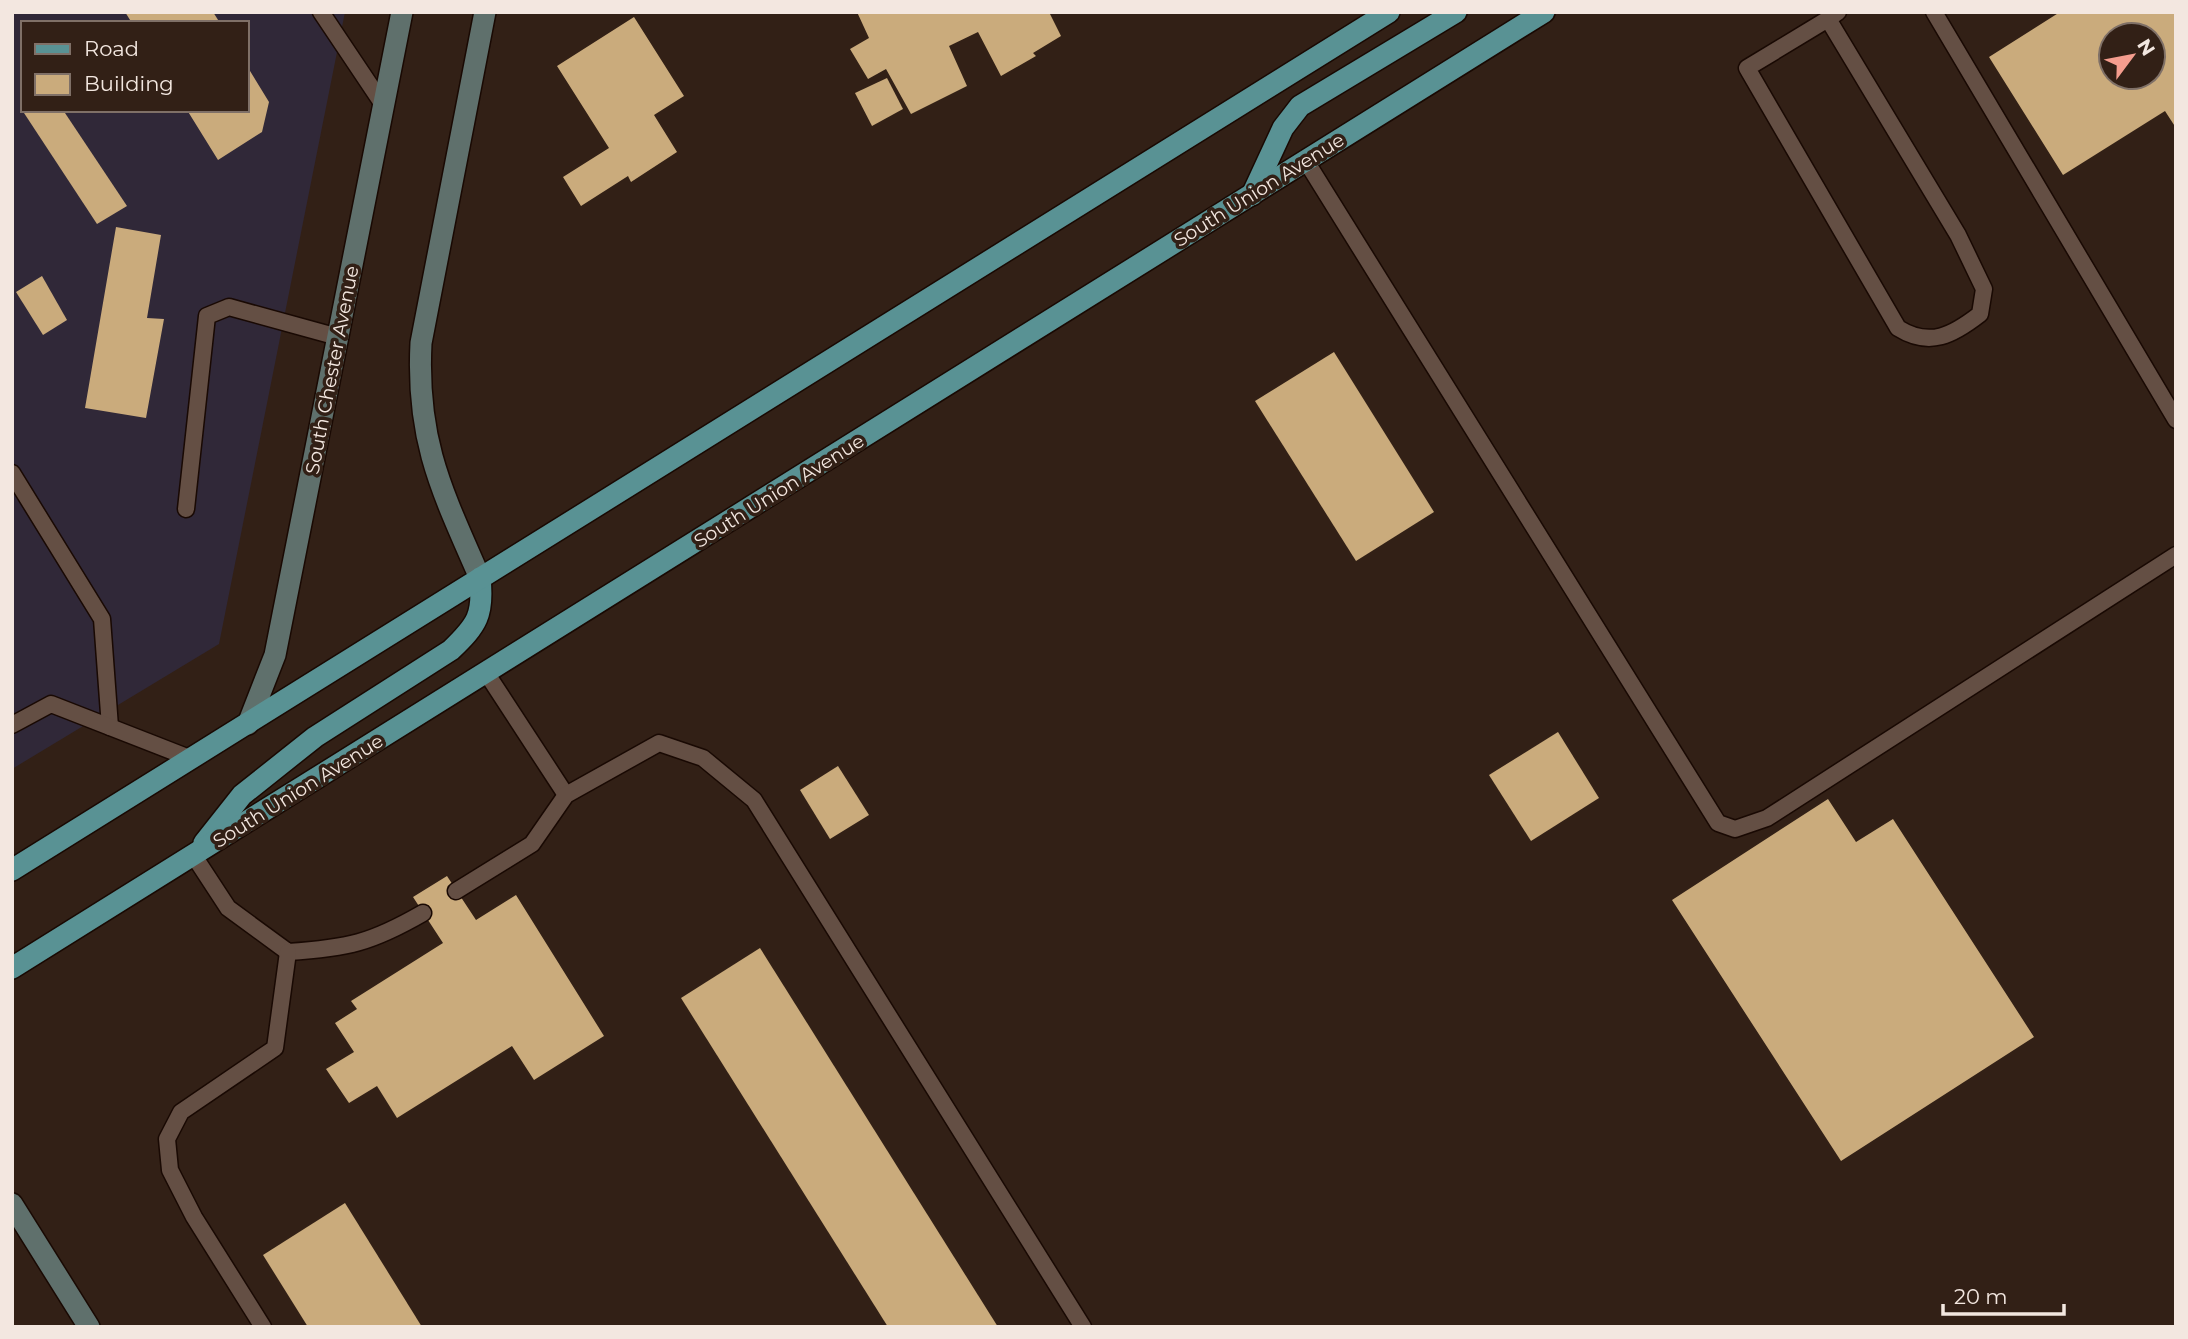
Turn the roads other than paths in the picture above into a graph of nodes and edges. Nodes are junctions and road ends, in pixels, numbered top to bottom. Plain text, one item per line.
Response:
1 (321, 12) edge
2 (402, 12) edge
3 (485, 12) edge
4 (1389, 12) edge
5 (1456, 12) edge
6 (1544, 12) edge
7 (1934, 12) edge
8 (1833, 15) edge
9 (384, 106) junction
10 (1306, 161) junction
11 (1252, 195) junction
12 (338, 337) junction
13 (2176, 420) edge
14 (12, 473) edge
15 (186, 509) dead end
16 (2176, 555) edge
17 (480, 578) junction
18 (487, 674) junction
19 (248, 724) junction
20 (12, 725) edge
21 (110, 727) junction
22 (192, 759) junction
23 (566, 795) junction
24 (194, 856) junction
25 (14, 865) edge
26 (456, 891) dead end
27 (424, 913) dead end
28 (288, 952) junction
29 (12, 968) edge
30 (12, 1205) edge
31 (89, 1327) edge
32 (263, 1327) edge
33 (1083, 1327) edge

1 - 9 lane
2 - 9 main road, South Chester Avenue
3 - 17 main road
4 - 17 main road
5 - 11 main road
6 - 10 main road, South Union Avenue
7 - 13 lane
8 - 8 lane
9 - 12 main road, South Chester Avenue
10 - 11 main road, South Union Avenue
10 - 16 lane
11 - 18 main road, South Union Avenue
12 - 15 lane
12 - 19 main road, South Chester Avenue
14 - 21 lane
17 - 19 main road
17 - 24 main road
18 - 23 lane
18 - 24 main road, South Union Avenue
19 - 22 main road
20 - 21 lane
21 - 22 lane
22 - 25 main road
23 - 26 lane
23 - 33 lane
24 - 28 lane
24 - 29 main road, South Union Avenue
27 - 28 lane
28 - 32 lane
30 - 31 main road

